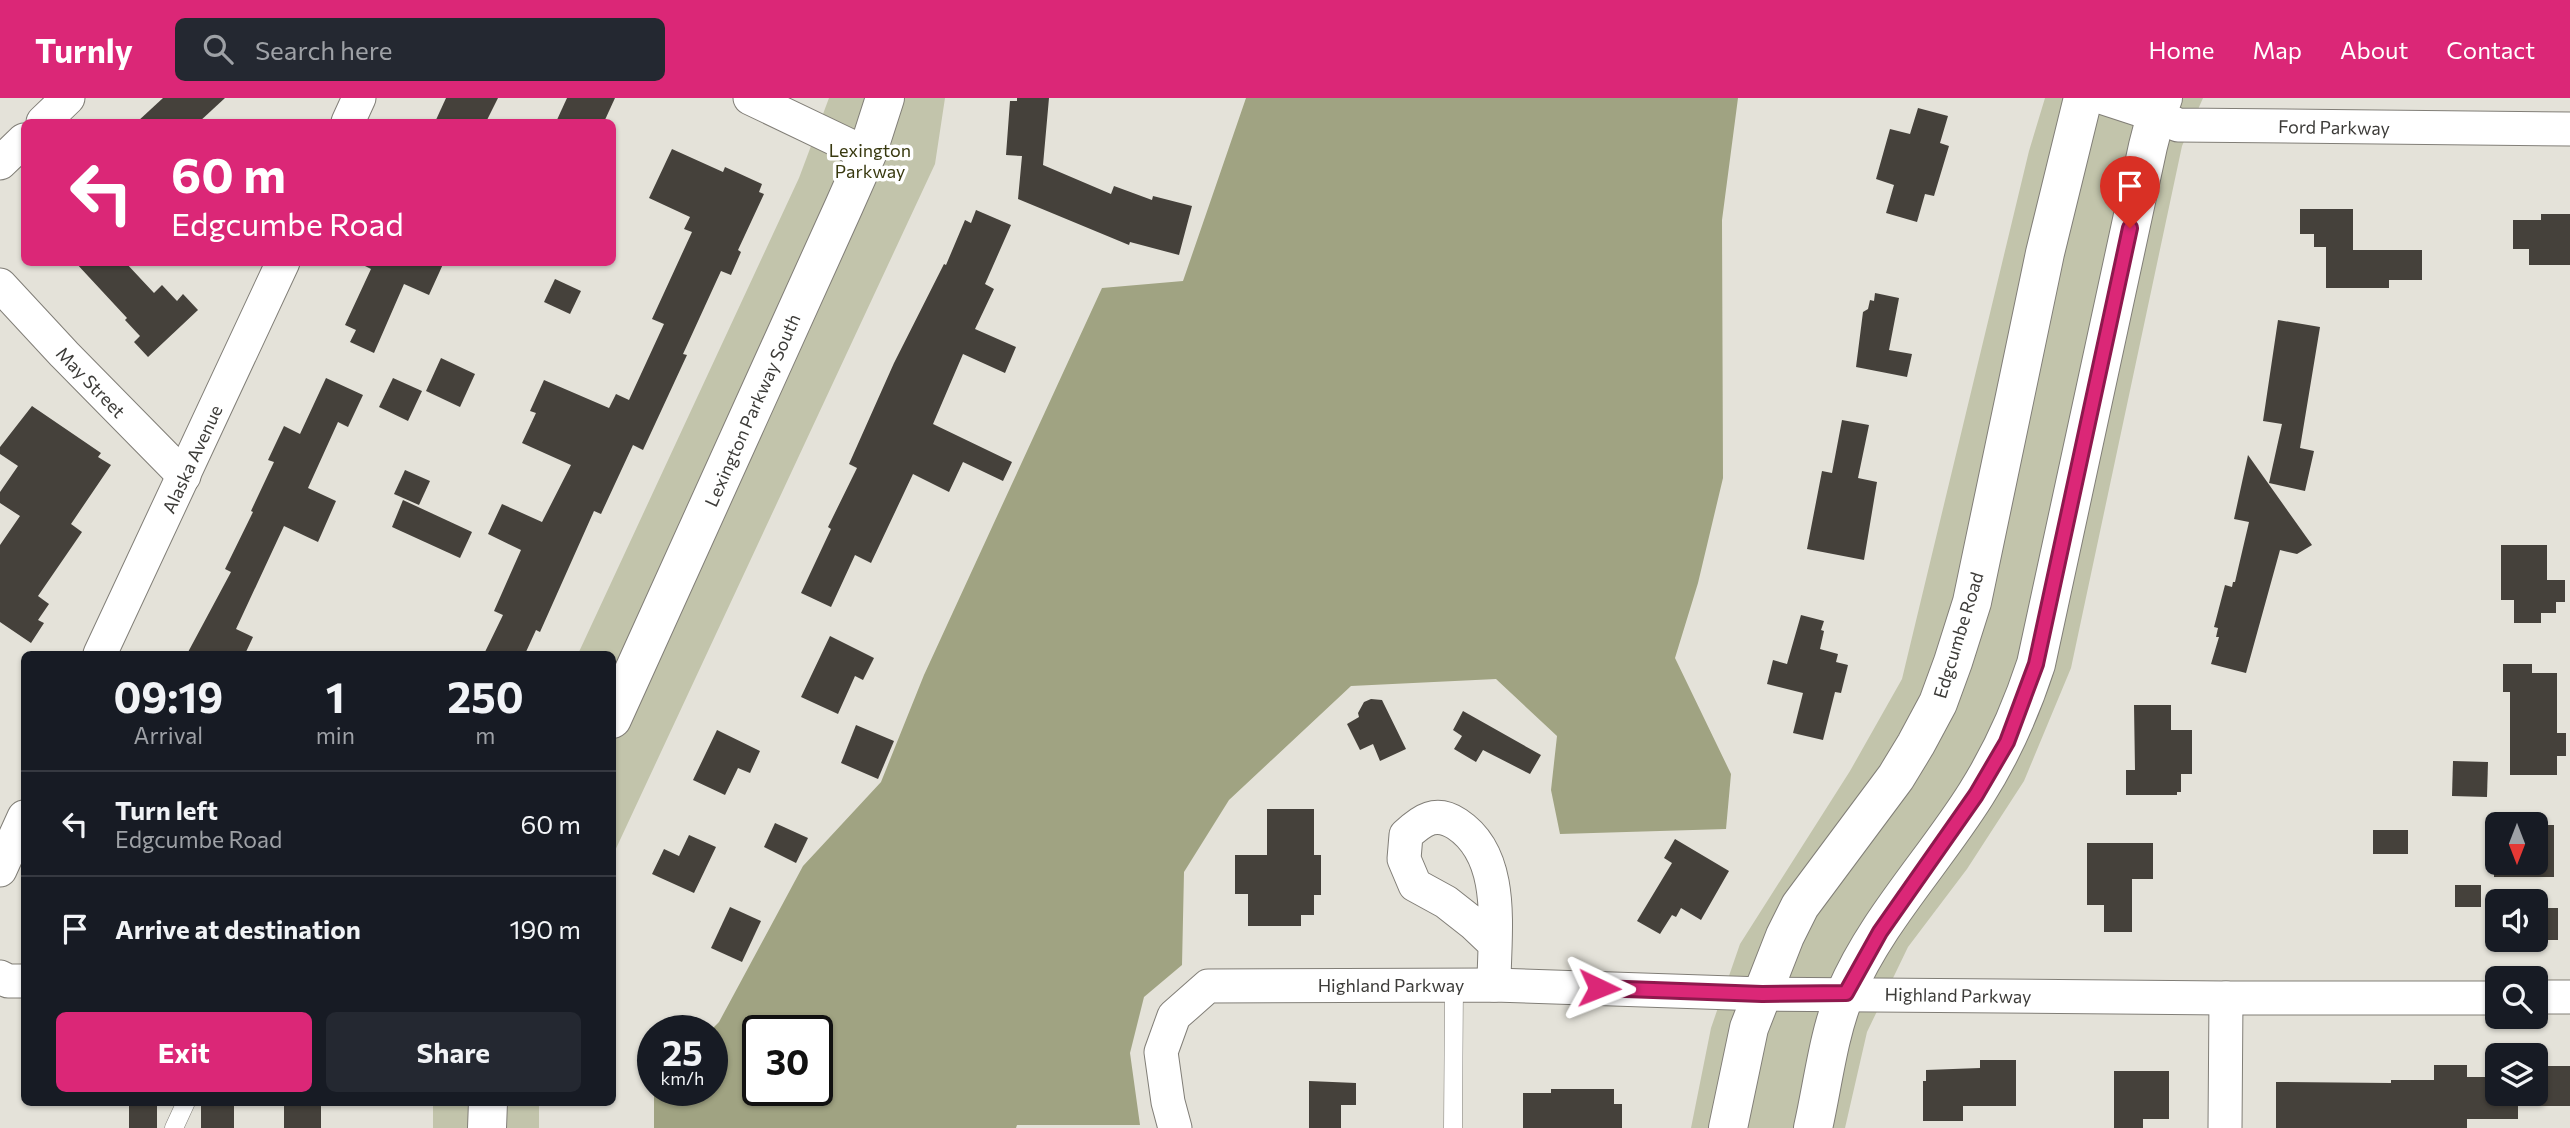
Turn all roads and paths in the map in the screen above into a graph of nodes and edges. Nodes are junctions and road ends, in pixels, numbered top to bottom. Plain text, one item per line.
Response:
1 (68, 98) edge
2 (359, 98) edge
3 (750, 98) edge
4 (885, 98) edge
5 (2083, 98) edge
6 (2104, 98) edge
7 (2160, 107) edge
8 (46, 119) edge
9 (349, 119) edge
10 (2570, 130) edge
11 (21, 143) edge
12 (867, 154) junction
13 (0, 163) edge
14 (281, 266) edge
15 (0, 285) edge
16 (184, 476) junction
17 (101, 651) edge
18 (616, 710) edge
19 (21, 824) edge
20 (0, 870) edge
21 (1494, 943) dead end
22 (0, 977) edge
23 (21, 981) edge
24 (1454, 985) junction
25 (1494, 985) junction
26 (1846, 993) junction
27 (1762, 994) junction
28 (2570, 997) edge
29 (2226, 998) junction
30 (2485, 998) edge
31 (2548, 998) edge
32 (184, 1106) edge
33 (488, 1106) edge
34 (174, 1128) edge
35 (487, 1128) edge
36 (1175, 1128) edge
37 (1453, 1128) edge
38 (1728, 1128) edge
39 (1813, 1128) edge
40 (2225, 1128) edge

1 - 8 street
2 - 9 street
3 - 12 street
4 - 12 street, Lexington Parkway South
5 - 27 street, Edgcumbe Road
6 - 7 street, Ford Parkway
7 - 10 street, Ford Parkway
7 - 26 street
11 - 13 street
12 - 18 street, Lexington Parkway South
14 - 16 street, Alaska Avenue
15 - 16 street, May Street
16 - 17 street, Alaska Avenue
19 - 20 street
21 - 25 street
22 - 23 street
24 - 25 street, Highland Parkway
24 - 36 street, Highland Parkway
24 - 37 lane
25 - 27 street, Highland Parkway
26 - 27 street, Highland Parkway
26 - 29 street, Highland Parkway
26 - 39 street
27 - 38 street, Edgcumbe Road
28 - 31 street
29 - 30 street, Highland Parkway
29 - 40 street
32 - 34 lane
33 - 35 street

